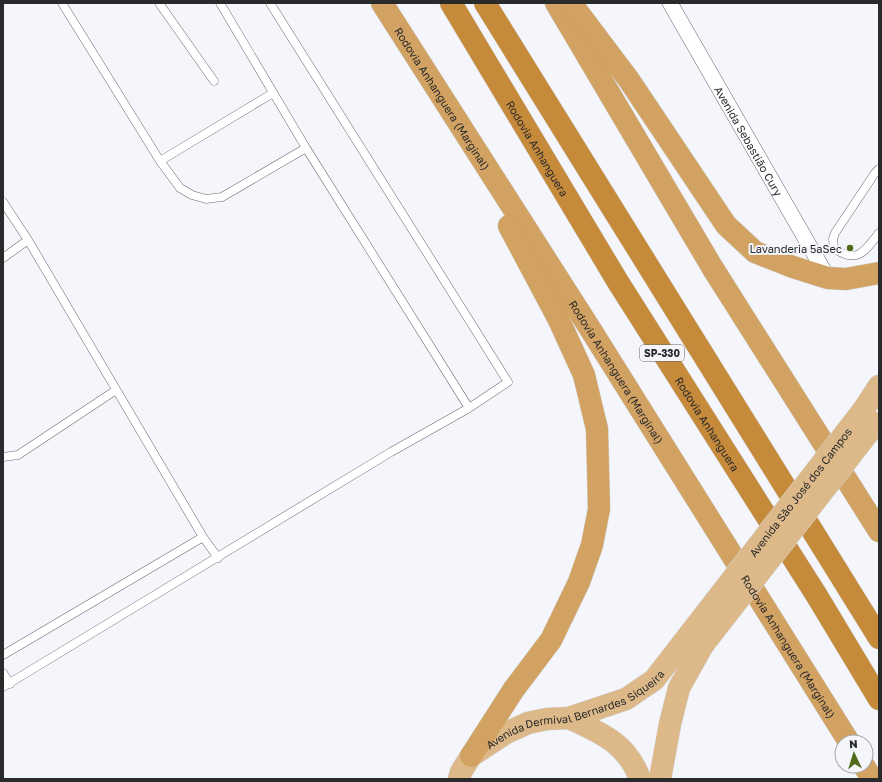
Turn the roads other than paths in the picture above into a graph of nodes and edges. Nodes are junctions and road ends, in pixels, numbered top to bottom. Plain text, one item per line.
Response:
1 (62, 3) edge
2 (158, 3) edge
3 (220, 3) edge
4 (270, 3) edge
5 (382, 3) edge
6 (451, 3) edge
7 (486, 3) edge
8 (556, 3) edge
9 (571, 3) edge
10 (670, 3) edge
11 (428, 76) junction
12 (214, 81) dead end
13 (272, 93) junction
14 (306, 148) junction
15 (160, 161) junction
16 (879, 169) edge
17 (3, 202) edge
18 (879, 233) edge
19 (28, 240) junction
20 (3, 258) edge
21 (879, 273) edge
22 (828, 278) junction
23 (879, 386) edge
24 (116, 390) junction
25 (469, 408) junction
26 (873, 416) edge
27 (3, 457) edge
28 (879, 531) edge
29 (203, 537) junction
30 (218, 558) junction
31 (879, 638) edge
32 (696, 640) junction
33 (3, 655) edge
34 (3, 673) edge
35 (6, 686) edge
36 (879, 699) edge
37 (569, 718) junction
38 (844, 734) edge
39 (471, 756) junction
40 (459, 779) edge
41 (640, 779) edge
42 (660, 779) edge

1 - 15 lane
2 - 12 lane
3 - 13 lane
4 - 25 lane
5 - 11 highway, Rodovia Anhanguera (Marginal)
6 - 36 highway, Rodovia Anhanguera / SP-330
7 - 31 highway, SP-330
8 - 28 highway
9 - 22 highway
10 - 22 street, Avenida Sebastião Cury
11 - 38 highway, Rodovia Anhanguera (Marginal)
11 - 39 highway
13 - 14 lane
13 - 15 lane
14 - 15 lane
14 - 25 lane
16 - 18 lane
17 - 19 lane
19 - 20 lane
19 - 24 lane
21 - 22 highway
23 - 26 main road, Avenida São José dos Campos
24 - 27 lane
24 - 29 lane
25 - 30 lane
26 - 32 main road, Avenida São José dos Campos, bridge
29 - 30 lane
29 - 33 lane
30 - 35 lane
32 - 37 main road, Avenida Dermival Bernardes Siqueira
32 - 42 main road
34 - 35 lane
37 - 39 main road, Avenida Dermival Bernardes Siqueira
37 - 41 main road
39 - 40 main road, Avenida Dermival Bernardes Siqueira

